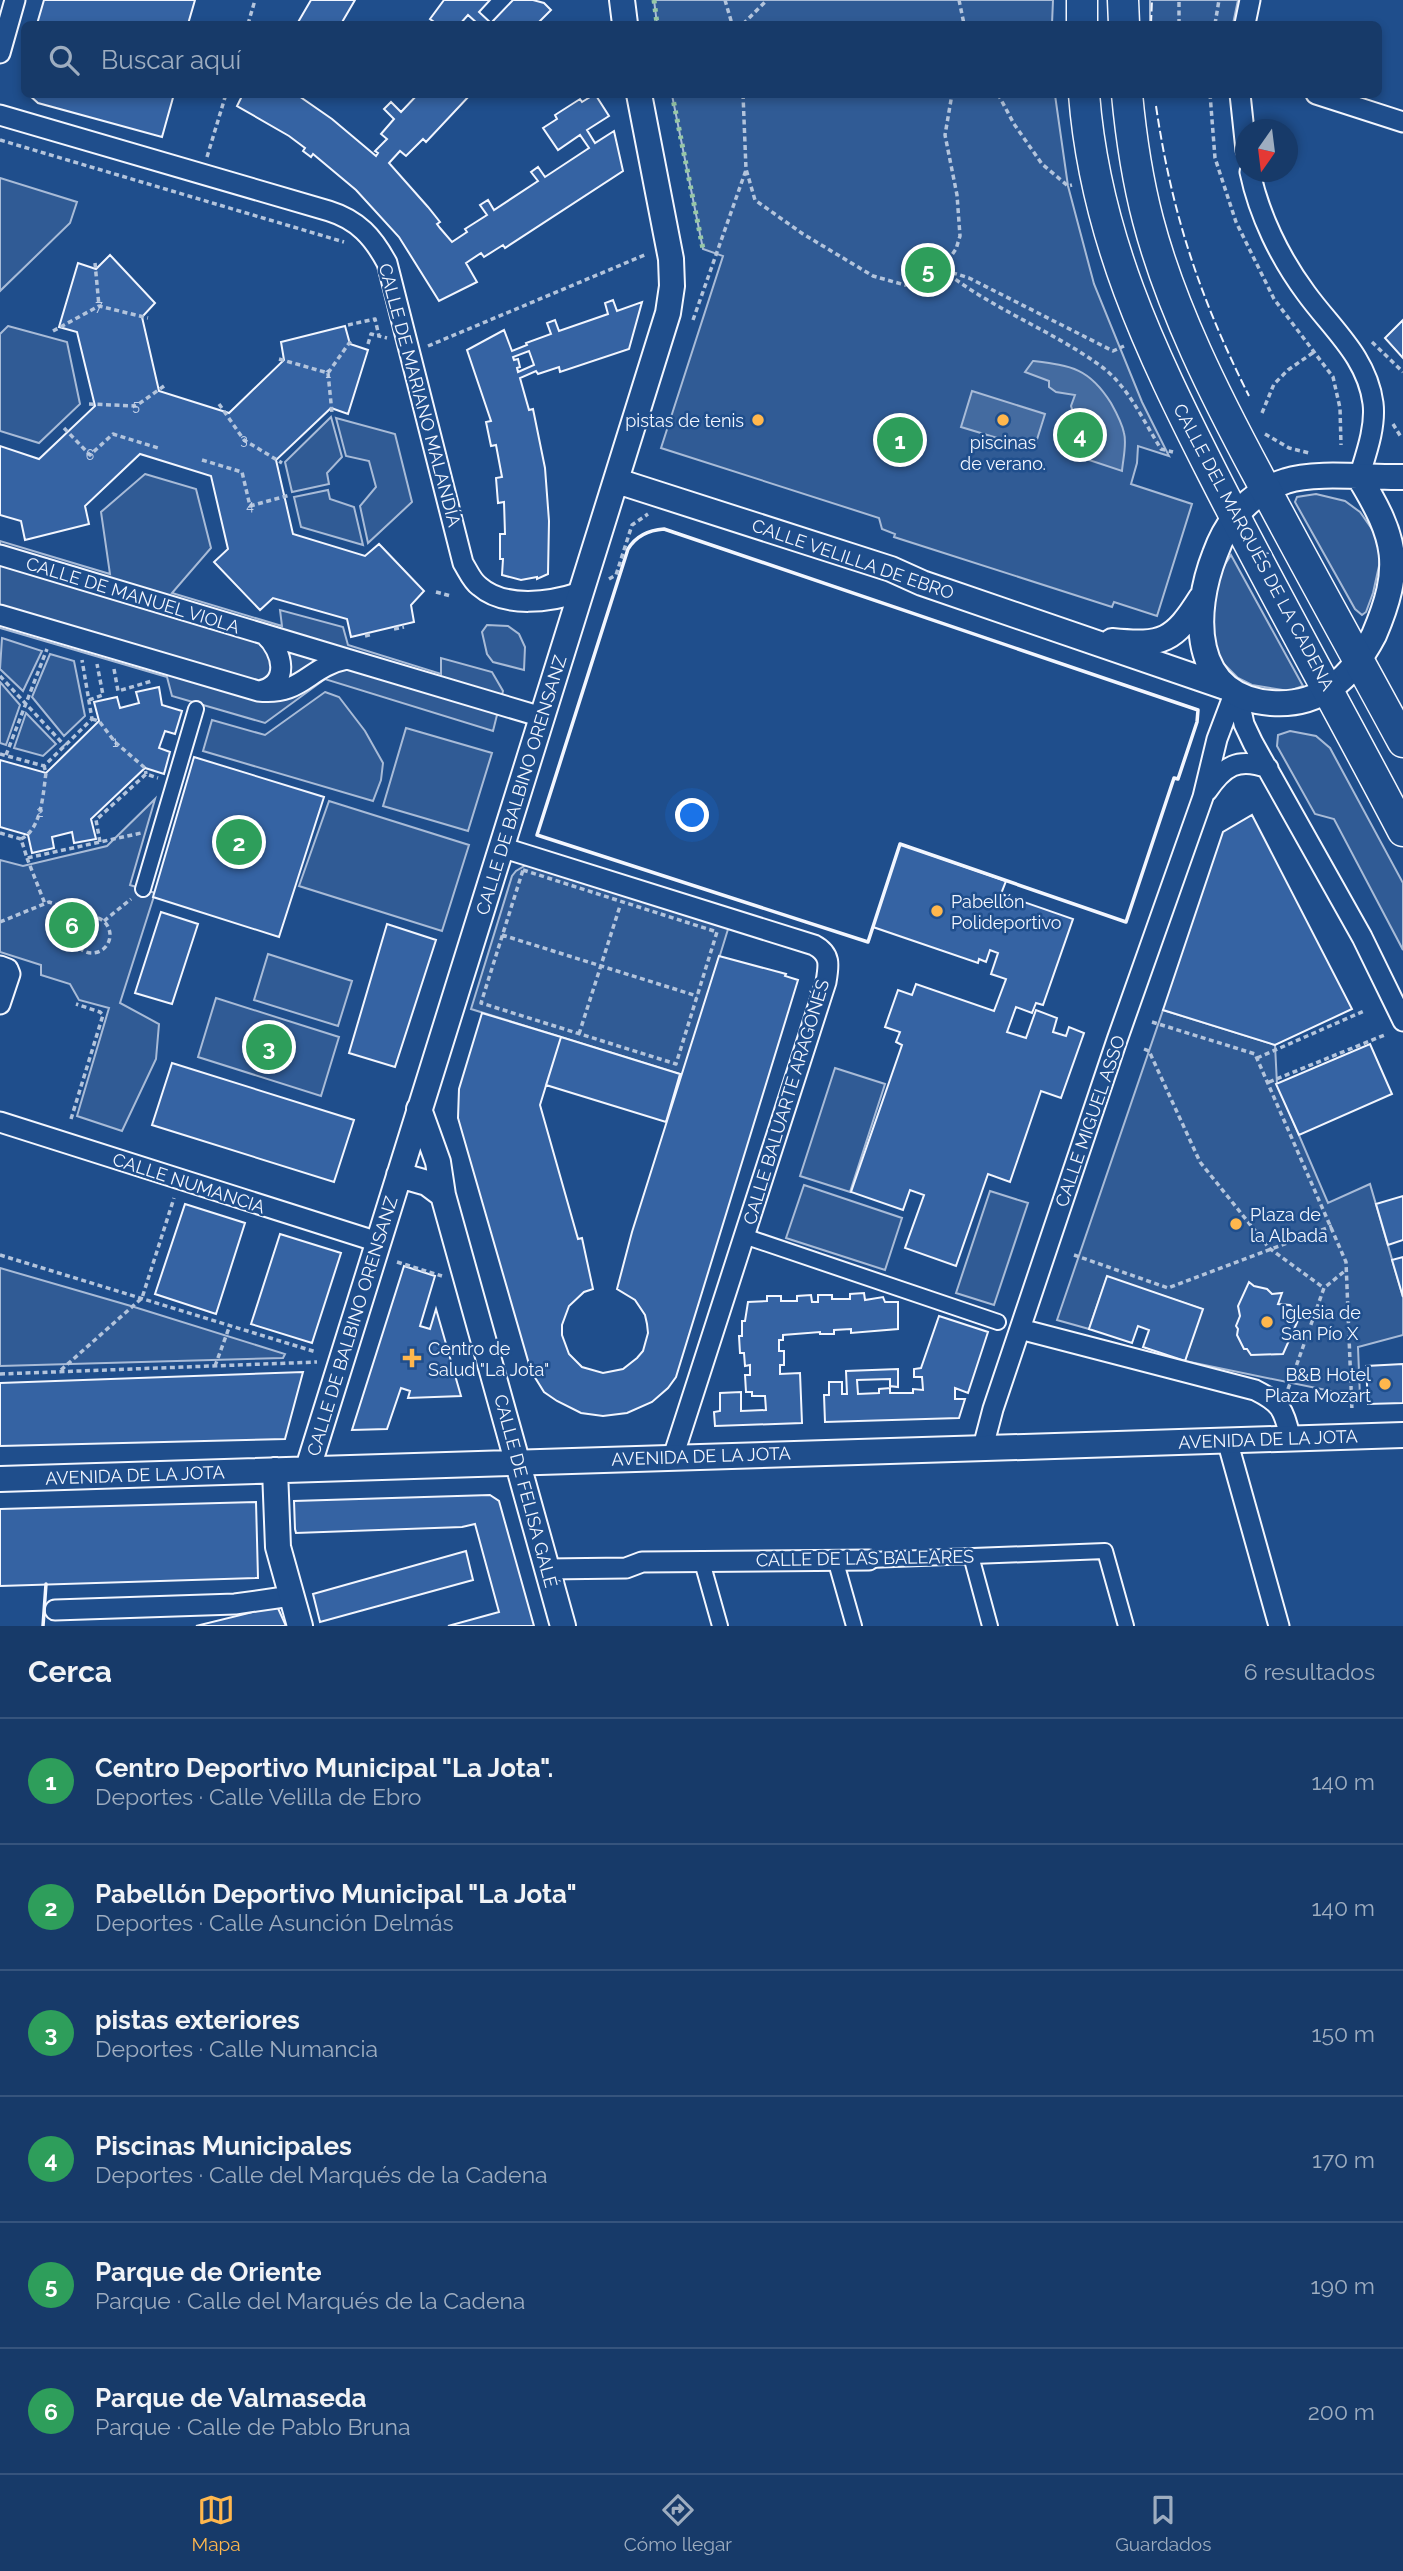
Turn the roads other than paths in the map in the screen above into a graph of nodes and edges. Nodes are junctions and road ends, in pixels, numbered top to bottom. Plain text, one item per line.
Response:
1 (15, 0) edge
2 (1082, 0) edge
3 (1124, 0) edge
4 (1250, 0) edge
5 (1082, 21) edge
6 (1124, 21) edge
7 (1246, 21) edge
8 (0, 53) edge
9 (640, 98) edge
10 (1085, 98) edge
11 (1127, 98) edge
12 (1240, 98) edge
13 (1328, 98) edge
14 (0, 115) edge
15 (1242, 119) edge
16 (1403, 122) edge
17 (1253, 182) edge
18 (1359, 477) junction
19 (1403, 477) edge
20 (617, 481) junction
21 (1266, 491) junction
22 (1233, 516) junction
23 (0, 555) edge
24 (1398, 575) edge
25 (581, 592) junction
26 (1201, 598) junction
27 (0, 615) edge
28 (265, 635) junction
29 (1088, 639) junction
30 (347, 659) junction
31 (1359, 660) junction
32 (1329, 690) junction
33 (258, 691) junction
34 (1232, 692) junction
35 (196, 709) dead end
36 (542, 717) junction
37 (1403, 742) edge
38 (1268, 768) junction
39 (1203, 797) junction
40 (1403, 831) edge
41 (501, 847) junction
42 (143, 889) road end
43 (5, 970) edge
44 (0, 1004) edge
45 (1403, 1021) edge
46 (419, 1109) junction
47 (0, 1122) edge
48 (399, 1175) junction
49 (443, 1195) junction
50 (744, 1236) junction
51 (377, 1242) junction
52 (999, 1322) dead end
53 (1020, 1329) junction
54 (1403, 1435) edge
55 (1291, 1439) junction
56 (1227, 1440) junction
57 (983, 1447) junction
58 (673, 1457) junction
59 (518, 1463) junction
60 (308, 1468) junction
61 (275, 1470) junction
62 (0, 1479) edge
63 (971, 1556) junction
64 (835, 1559) junction
65 (869, 1560) joint
66 (702, 1562) junction
67 (547, 1569) junction
68 (291, 1596) junction
69 (55, 1610) dead end
70 (299, 1626) edge
71 (563, 1626) edge
72 (720, 1626) edge
73 (854, 1626) edge
74 (990, 1626) edge
75 (1126, 1626) edge
76 (1279, 1626) edge

1 - 8 street
2 - 5 main road
3 - 6 main road
4 - 7 street
9 - 20 street, CALLE DE BALBINO ORENSANZ
10 - 22 main road, CALLE DEL MARQUÉS DE LA CADENA
11 - 21 main road
12 - 15 street
13 - 16 street
14 - 25 street, CALLE DE MARIANO MALANDÍA
17 - 18 street
18 - 19 street
18 - 21 street
18 - 24 street
20 - 25 street, CALLE DE BALBINO ORENSANZ
20 - 29 street, CALLE VELILLA DE EBRO
21 - 22 street
21 - 31 main road
22 - 26 street
22 - 32 main road, CALLE DEL MARQUÉS DE LA CADENA
23 - 28 street, CALLE DE MANUEL VIOLA
24 - 31 street
25 - 36 street, CALLE DE BALBINO ORENSANZ
26 - 29 street, CALLE VELILLA DE EBRO
26 - 34 street
27 - 33 street
28 - 30 street, CALLE DE MANUEL VIOLA
28 - 33 street, CALLE DE MANUEL VIOLA
29 - 34 street, CALLE VELILLA DE EBRO
30 - 33 street
30 - 36 street, CALLE DE MANUEL VIOLA
31 - 32 street
31 - 37 main road
32 - 34 street, CALLE VELILLA DE EBRO
32 - 40 main road, CALLE DEL MARQUÉS DE LA CADENA
34 - 38 street
34 - 39 street, CALLE MIGUEL ASSO
35 - 42 street
36 - 41 street, CALLE DE BALBINO ORENSANZ
38 - 39 street, CALLE MIGUEL ASSO
38 - 45 street
39 - 53 street, CALLE MIGUEL ASSO
41 - 46 street, CALLE DE BALBINO ORENSANZ
41 - 50 street, CALLE BALUARTE ARAGONÉS
43 - 44 street
46 - 48 street, CALLE DE BALBINO ORENSANZ
46 - 49 street, CALLE DE FELISA GALÉ
47 - 51 street, CALLE NUMANCIA
48 - 49 street
48 - 51 street, CALLE DE BALBINO ORENSANZ
49 - 59 street, CALLE DE FELISA GALÉ
50 - 52 street
50 - 58 street, CALLE BALUARTE ARAGONÉS
51 - 60 street, CALLE DE BALBINO ORENSANZ
53 - 55 street
53 - 57 street, CALLE MIGUEL ASSO
54 - 55 street, AVENIDA DE LA JOTA
55 - 56 street, AVENIDA DE LA JOTA
56 - 57 street, AVENIDA DE LA JOTA
56 - 76 street
57 - 58 street, AVENIDA DE LA JOTA
58 - 59 street, AVENIDA DE LA JOTA
59 - 60 street, AVENIDA DE LA JOTA
59 - 67 street, CALLE DE FELISA GALÉ
60 - 61 street, AVENIDA DE LA JOTA
61 - 62 street, AVENIDA DE LA JOTA
61 - 68 street
63 - 65 street, CALLE DE LAS BALEARES
63 - 74 street
63 - 75 street, CALLE DE LAS BALEARES
64 - 65 street, CALLE DE LAS BALEARES
64 - 66 street, CALLE DE LAS BALEARES
64 - 73 street
66 - 67 street, CALLE DE LAS BALEARES
66 - 72 street
67 - 71 street, CALLE DE FELISA GALÉ
68 - 69 street
68 - 70 street

